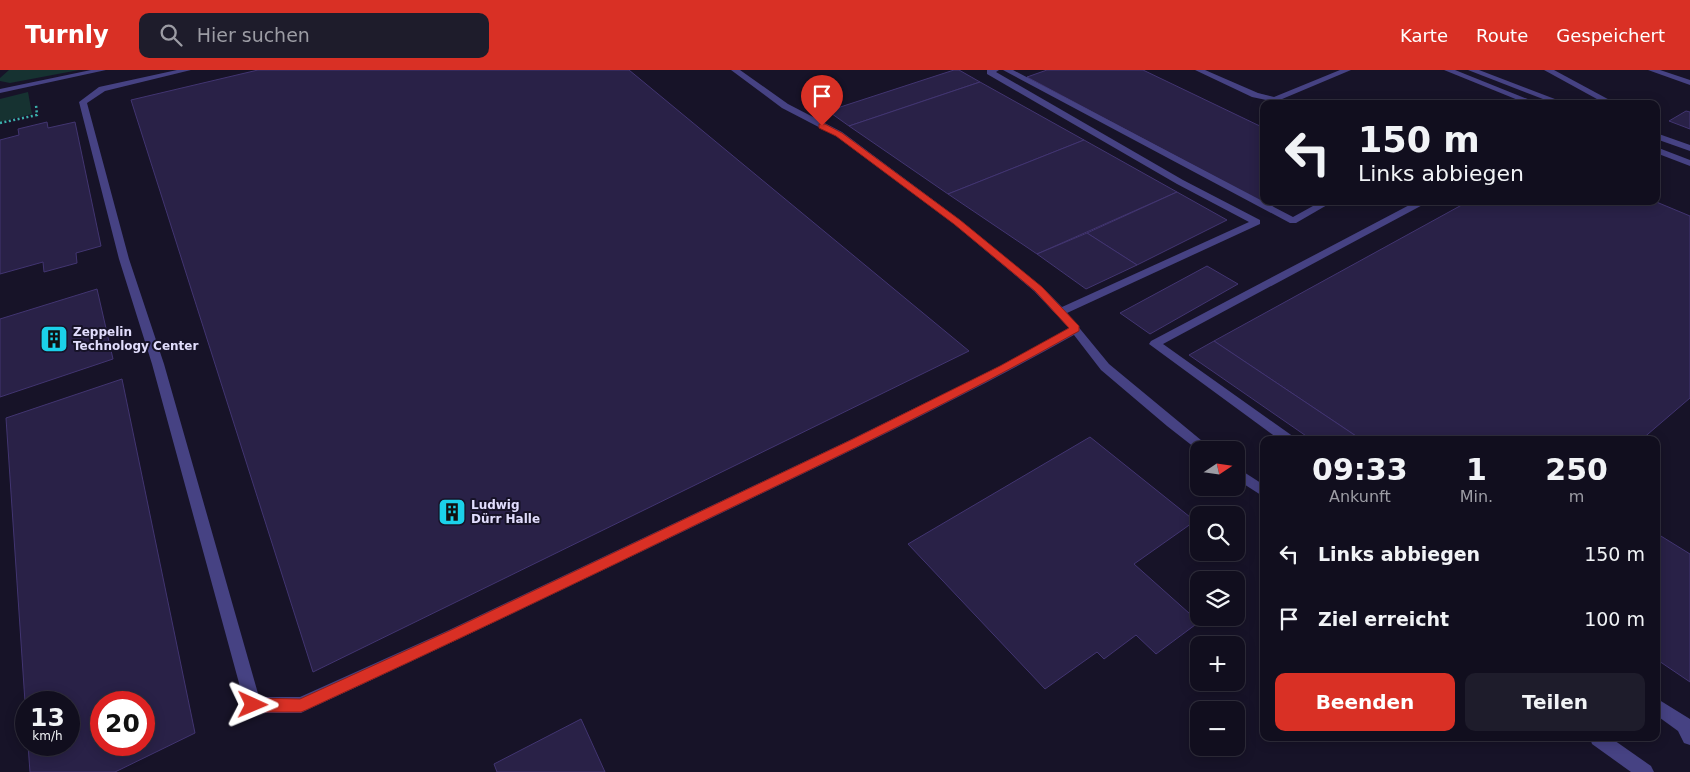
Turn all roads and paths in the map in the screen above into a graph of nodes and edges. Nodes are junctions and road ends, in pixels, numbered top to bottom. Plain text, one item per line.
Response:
1 (102, 70) edge
2 (187, 70) edge
3 (736, 70) edge
4 (995, 70) edge
5 (1007, 70) edge
6 (1199, 70) edge
7 (1347, 70) edge
8 (1448, 70) edge
9 (1472, 70) edge
10 (1548, 70) edge
11 (1652, 70) edge
12 (1690, 83) edge
13 (0, 91) edge
14 (35, 98) dead end
15 (1265, 100) edge
16 (1275, 100) edge
17 (1526, 100) edge
18 (1553, 100) edge
19 (1605, 100) edge
20 (0, 123) edge
21 (1660, 132) edge
22 (1660, 138) edge
23 (1680, 145) junction
24 (1690, 148) edge
25 (1660, 152) edge
26 (1690, 163) edge
27 (1260, 204) edge
28 (1261, 205) edge
29 (1322, 205) edge
30 (1417, 205) edge
31 (1060, 312) junction
32 (1076, 329) junction
33 (1283, 436) edge
34 (1195, 441) edge
35 (1245, 478) edge
36 (1260, 489) edge
37 (1660, 708) edge
38 (1690, 737) edge
39 (1602, 741) edge
40 (1645, 772) edge

1 - 13 lane
2 - 32 lane
3 - 31 lane
4 - 31 lane
5 - 27 lane
6 - 15 lane
7 - 16 lane
8 - 17 lane
9 - 18 lane
10 - 19 lane
11 - 12 lane
14 - 20 path
21 - 23 lane
22 - 23 lane
23 - 24 lane
25 - 26 lane
28 - 29 lane
30 - 33 lane
31 - 32 lane
32 - 34 lane
35 - 36 lane
37 - 38 lane
39 - 40 lane

